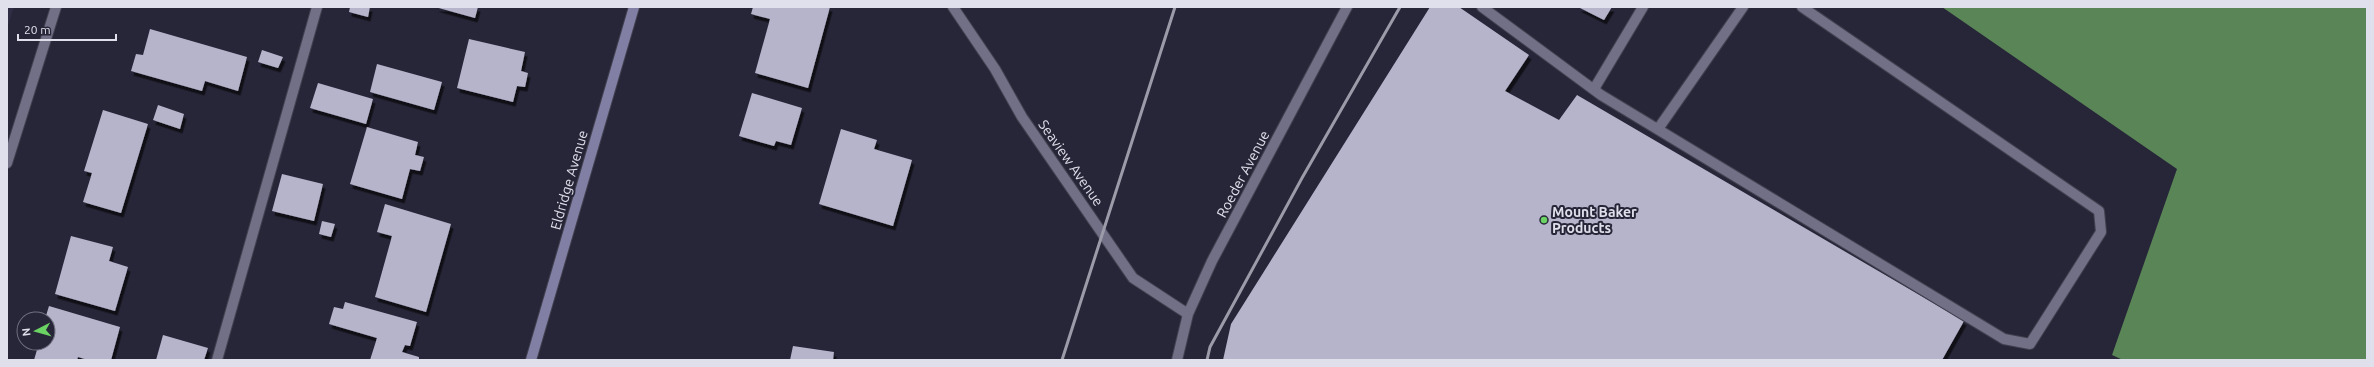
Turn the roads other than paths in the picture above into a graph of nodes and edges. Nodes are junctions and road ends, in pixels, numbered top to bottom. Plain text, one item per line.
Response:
1 (56, 7) edge
2 (317, 7) edge
3 (634, 7) edge
4 (953, 7) edge
5 (1347, 7) edge
6 (1482, 7) edge
7 (1643, 7) edge
8 (1743, 7) edge
9 (1802, 7) edge
10 (1594, 89) junction
11 (1658, 130) junction
12 (7, 163) edge
13 (1188, 314) junction
14 (217, 360) edge
15 (531, 360) edge
16 (1177, 360) edge

1 - 12 street
2 - 14 street
3 - 15 main road, Eldridge Avenue
4 - 13 street, Seaview Avenue
5 - 13 street, Roeder Avenue
6 - 10 street
7 - 10 street
8 - 11 street
9 - 11 street
10 - 11 street
13 - 16 street, Roeder Avenue

